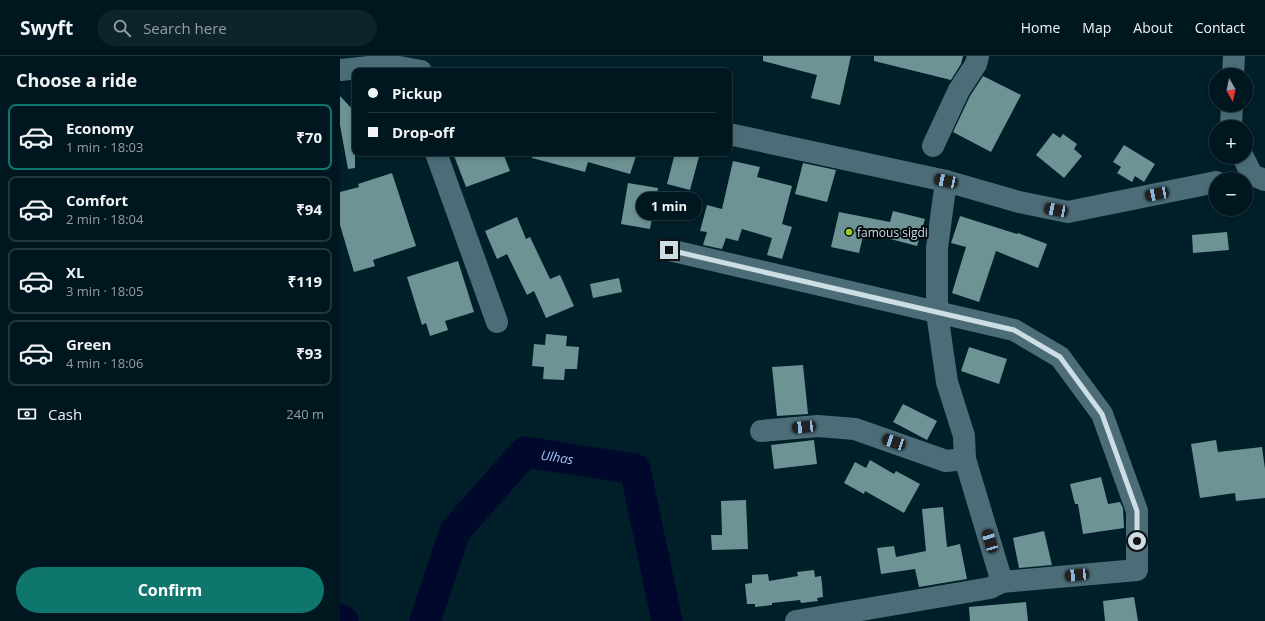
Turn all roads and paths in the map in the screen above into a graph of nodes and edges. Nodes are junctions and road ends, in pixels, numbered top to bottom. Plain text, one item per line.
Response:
1 (978, 56) edge
2 (1234, 56) edge
3 (344, 65) edge
4 (404, 68) edge
5 (1233, 68) edge
6 (732, 135) edge
7 (933, 146) dead end
8 (437, 156) edge
9 (946, 181) junction
10 (1209, 183) edge
11 (669, 250) dead end
12 (937, 313) junction
13 (497, 322) dead end
14 (761, 431) dead end
15 (965, 459) junction
16 (1002, 582) junction
17 (796, 621) edge

1 - 7 street
2 - 5 street
3 - 4 street
6 - 9 street
8 - 13 street
9 - 10 street
9 - 12 street
11 - 12 street
12 - 15 street
12 - 16 street
14 - 15 street
15 - 16 street
16 - 17 street

